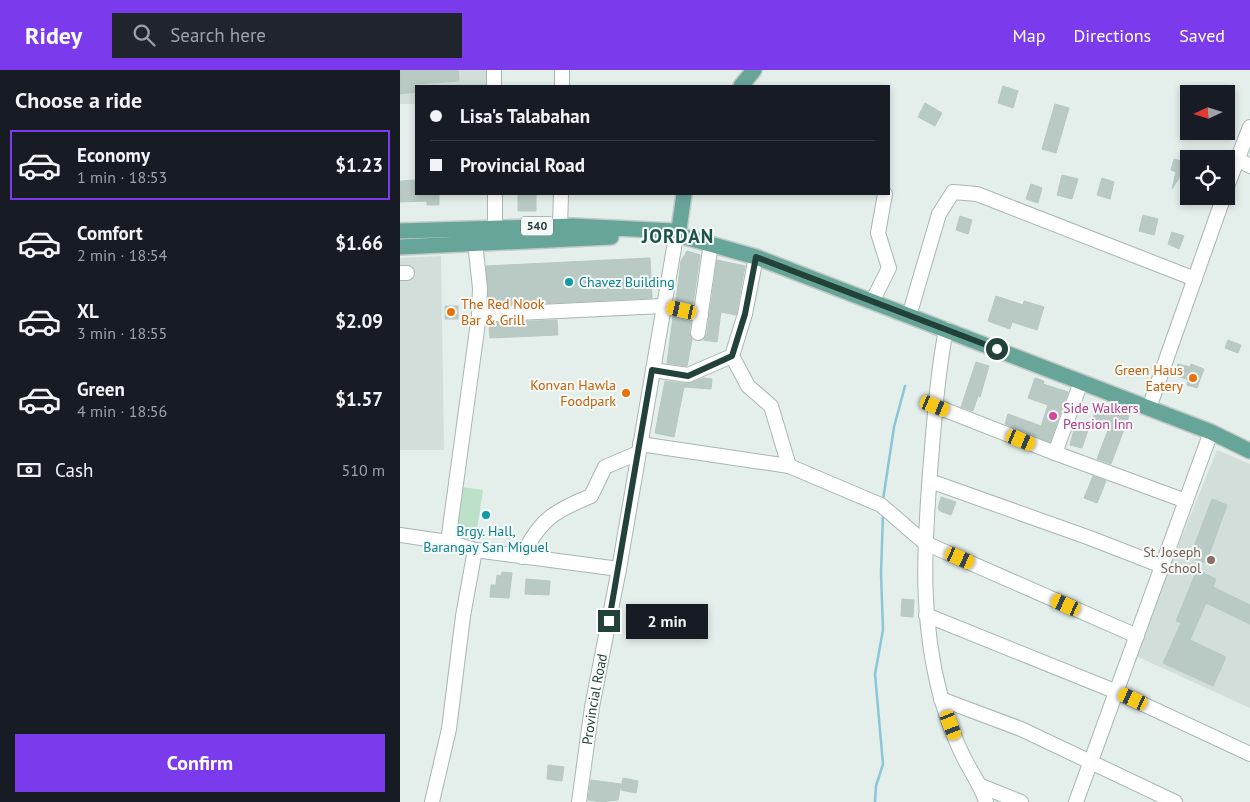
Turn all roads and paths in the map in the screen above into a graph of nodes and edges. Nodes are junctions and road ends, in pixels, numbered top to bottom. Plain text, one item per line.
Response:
1 (494, 70) edge
2 (562, 70) edge
3 (754, 70) edge
4 (494, 85) edge
5 (562, 85) edge
6 (743, 85) edge
7 (1250, 127) edge
8 (1237, 159) junction
9 (1235, 164) edge
10 (1250, 166) edge
11 (495, 195) edge
12 (561, 195) edge
13 (684, 195) edge
14 (885, 195) edge
15 (1221, 205) edge
16 (560, 226) junction
17 (495, 227) junction
18 (402, 231) edge
19 (677, 235) junction
20 (475, 242) junction
21 (711, 243) junction
22 (402, 247) edge
23 (756, 257) junction
24 (1194, 279) junction
25 (872, 302) junction
26 (663, 306) junction
27 (479, 314) junction
28 (701, 315) junction
29 (909, 316) junction
30 (946, 329) junction
31 (698, 333) dead end
32 (732, 356) junction
33 (652, 370) junction
34 (1081, 382) junction
35 (935, 406) junction
36 (1150, 408) junction
37 (1211, 432) junction
38 (639, 449) junction
39 (1250, 451) edge
40 (1055, 453) junction
41 (788, 466) junction
42 (930, 481) junction
43 (1186, 501) junction
44 (400, 536) edge
45 (448, 542) junction
46 (925, 543) junction
47 (475, 550) junction
48 (522, 557) junction
49 (1162, 566) junction
50 (619, 569) junction
51 (926, 615) junction
52 (1137, 636) junction
53 (1117, 692) junction
54 (942, 699) junction
55 (1250, 754) edge
56 (1091, 761) junction
57 (982, 786) junction
58 (432, 802) edge
59 (579, 802) edge
60 (986, 802) edge
61 (1020, 802) edge
62 (1076, 802) edge
63 (1175, 802) edge

1 - 4 street
2 - 5 street
3 - 6 main road
7 - 8 street
8 - 9 street
8 - 10 street
11 - 17 street
12 - 16 street
13 - 19 main road, Provincial Road
14 - 25 street
15 - 24 street
16 - 17 main road, 540
16 - 19 main road, 540
17 - 18 main road, 540
18 - 22 main road
19 - 20 main road, 540
19 - 21 main road, 540
19 - 26 street, Provincial Road
20 - 22 main road, 540
20 - 27 street
21 - 23 main road, 540
21 - 28 street
23 - 25 main road, 540
23 - 32 street
24 - 29 street
24 - 36 street
25 - 29 main road, 540
26 - 27 street
26 - 28 street
26 - 33 street, Provincial Road
27 - 45 street
28 - 31 street
29 - 30 main road, 540
30 - 34 main road, 540
30 - 35 street
32 - 33 street
32 - 41 street
33 - 38 street, Provincial Road
34 - 36 main road, 540
34 - 40 street
35 - 40 street
35 - 42 street
36 - 37 main road, 540
37 - 39 main road, 540
37 - 43 street
38 - 41 street
38 - 48 street
38 - 50 street, Provincial Road
40 - 43 street
41 - 46 street
42 - 46 street
42 - 49 street
43 - 49 street
44 - 45 street
45 - 47 street
46 - 51 street
46 - 52 street
47 - 48 street
47 - 58 street
48 - 50 street
49 - 52 street
50 - 59 street, Provincial Road
51 - 53 street
51 - 54 street
52 - 53 street
53 - 55 street
53 - 56 street
54 - 56 street
54 - 57 street
56 - 62 street
56 - 63 street
57 - 60 street
57 - 61 street

